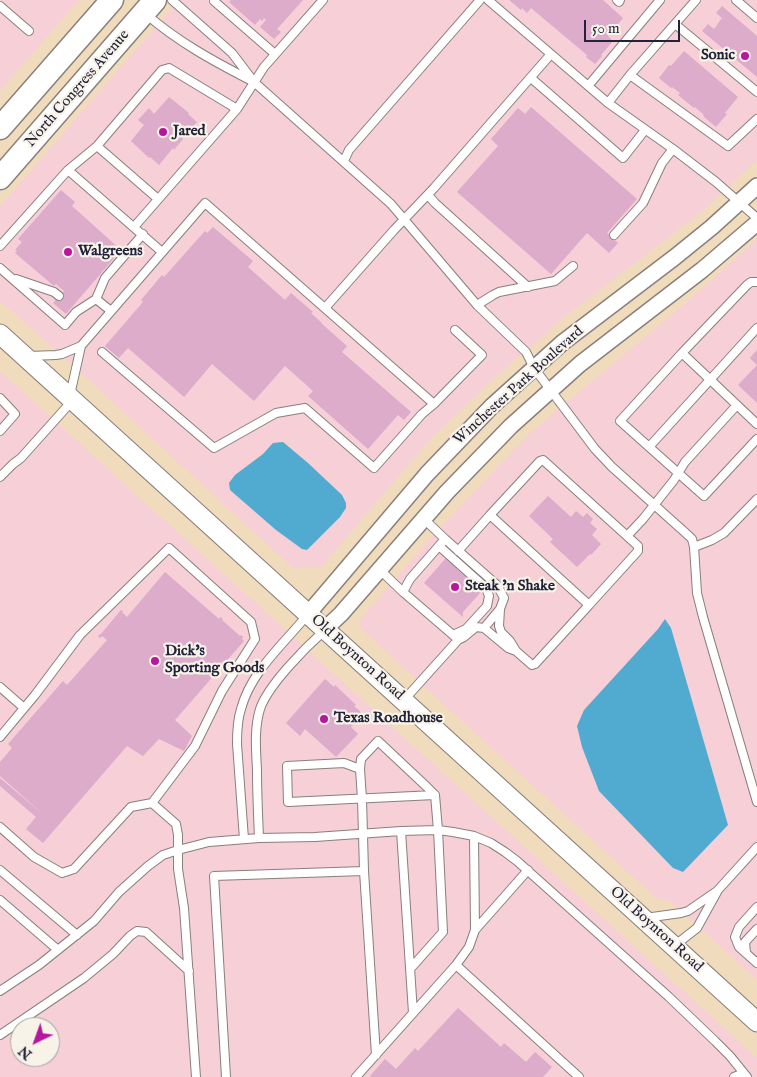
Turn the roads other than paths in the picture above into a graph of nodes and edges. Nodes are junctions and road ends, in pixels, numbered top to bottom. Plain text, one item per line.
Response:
1 (112, 0) edge
2 (172, 0) edge
3 (215, 0) edge
4 (323, 0) edge
5 (480, 0) edge
6 (488, 0) edge
7 (660, 0) edge
8 (696, 0) edge
9 (736, 0) edge
10 (143, 3) edge
11 (0, 6) edge
12 (757, 18) edge
13 (675, 24) junction
14 (29, 31) dead end
15 (275, 54) junction
16 (551, 54) junction
17 (630, 75) junction
18 (531, 78) junction
19 (254, 82) junction
20 (588, 86) junction
21 (757, 92) edge
22 (608, 103) junction
23 (236, 109) junction
24 (757, 119) edge
25 (0, 128) edge
26 (645, 130) junction
27 (97, 146) junction
28 (673, 149) junction
29 (344, 161) junction
30 (68, 170) junction
31 (0, 178) edge
32 (757, 186) edge
33 (428, 195) junction
34 (158, 199) junction
35 (740, 202) junction
36 (757, 218) edge
37 (404, 219) junction
38 (757, 223) edge
39 (134, 227) junction
40 (143, 234) junction
41 (614, 235) dead end
42 (0, 246) edge
43 (162, 252) junction
44 (573, 266) dead end
45 (0, 268) edge
46 (11, 278) junction
47 (757, 282) edge
48 (528, 287) junction
49 (59, 296) dead end
50 (96, 299) junction
51 (477, 305) junction
52 (325, 308) junction
53 (111, 311) junction
54 (757, 328) edge
55 (455, 330) dead end
56 (0, 334) edge
57 (81, 346) junction
58 (102, 352) dead end
59 (682, 353) junction
60 (25, 356) junction
61 (534, 368) junction
62 (710, 380) junction
63 (550, 390) junction
64 (0, 398) edge
65 (71, 398) junction
66 (434, 404) junction
67 (737, 405) junction
68 (757, 424) edge
69 (0, 431) edge
70 (757, 438) edge
71 (649, 447) junction
72 (678, 473) junction
73 (0, 477) edge
74 (757, 499) edge
75 (654, 505) junction
76 (490, 515) junction
77 (424, 519) junction
78 (627, 536) junction
79 (442, 542) junction
80 (694, 547) junction
81 (458, 551) junction
82 (380, 570) junction
83 (403, 592) junction
84 (589, 605) junction
85 (500, 610) junction
86 (308, 614) junction
87 (484, 628) junction
88 (325, 629) junction
89 (455, 638) junction
90 (516, 652) junction
91 (0, 687) edge
92 (404, 700) junction
93 (24, 708) junction
94 (0, 737) edge
95 (360, 769) junction
96 (435, 795) junction
97 (362, 799) junction
98 (757, 802) edge
99 (152, 803) junction
100 (0, 827) edge
101 (438, 830) junction
102 (401, 831) junction
103 (363, 834) junction
104 (474, 836) junction
105 (259, 838) junction
106 (244, 839) junction
107 (757, 847) edge
108 (178, 850) junction
109 (0, 870) edge
110 (528, 870) junction
111 (364, 871) junction
112 (718, 890) junction
113 (0, 900) edge
114 (757, 907) edge
115 (642, 918) junction
116 (757, 928) edge
117 (475, 930) junction
118 (77, 935) junction
119 (673, 946) junction
120 (58, 950) junction
121 (746, 953) junction
122 (757, 963) edge
123 (456, 966) junction
124 (411, 968) junction
125 (189, 971) junction
126 (0, 991) edge
127 (413, 1013) junction
128 (757, 1022) edge
129 (0, 1034) edge
130 (376, 1055) junction
131 (746, 1075) edge
132 (196, 1077) edge
133 (226, 1077) edge
134 (356, 1077) edge
135 (579, 1077) edge
136 (734, 1077) edge

1 - 25 main road
2 - 19 lane
3 - 15 lane
4 - 15 lane
5 - 29 lane
6 - 16 lane
7 - 20 lane
8 - 13 lane
9 - 12 lane
10 - 19 lane
10 - 31 main road, North Congress Avenue
11 - 14 lane
13 - 17 lane
13 - 21 lane
15 - 19 lane
16 - 18 lane
16 - 20 lane
17 - 22 lane
17 - 24 lane
18 - 26 lane
18 - 33 lane
19 - 23 lane
19 - 29 lane
20 - 22 lane
22 - 26 lane
23 - 27 lane
23 - 34 lane
26 - 28 lane
27 - 30 lane
27 - 34 lane
28 - 35 lane
28 - 41 lane
29 - 37 lane
30 - 39 lane
30 - 42 lane
32 - 35 street, Winchester Park Boulevard
33 - 37 lane
33 - 48 lane
34 - 39 lane
35 - 36 lane
35 - 61 street, Winchester Park Boulevard
37 - 51 lane
37 - 52 lane
38 - 63 street, Winchester Park Boulevard
39 - 40 lane
40 - 43 lane
40 - 50 lane
43 - 52 lane
43 - 53 lane
44 - 48 lane
45 - 46 lane
46 - 49 lane
46 - 50 lane
47 - 59 lane
48 - 51 lane
50 - 53 lane
51 - 61 lane
52 - 66 lane
53 - 57 lane
54 - 62 lane
55 - 66 lane
56 - 60 street, Old Boynton Road
57 - 60 lane
57 - 65 lane
58 - 66 lane
59 - 62 lane
59 - 71 lane
60 - 65 street, Old Boynton Road
61 - 63 lane
61 - 86 street, Winchester Park Boulevard
62 - 67 lane
62 - 71 lane
63 - 75 lane
63 - 77 street, Winchester Park Boulevard
64 - 69 lane
65 - 73 lane
65 - 86 street, Old Boynton Road
67 - 68 lane
67 - 72 lane
70 - 72 lane
71 - 72 lane
72 - 75 lane
74 - 80 lane
75 - 78 lane
75 - 80 lane
76 - 78 lane
76 - 81 lane
76 - 84 lane
77 - 79 lane
77 - 82 street, Winchester Park Boulevard
78 - 84 lane
79 - 81 lane
79 - 83 lane
79 - 89 lane
80 - 98 lane
81 - 85 lane
82 - 83 lane
82 - 88 street, Winchester Park Boulevard
83 - 89 lane
84 - 90 lane
85 - 87 lane
85 - 90 lane
86 - 88 street, Old Boynton Road
86 - 106 lane
87 - 89 lane
87 - 90 lane
88 - 92 street, Old Boynton Road
88 - 105 lane
89 - 92 lane
91 - 93 lane
92 - 115 street, Old Boynton Road
93 - 94 lane
93 - 99 lane
95 - 96 lane
95 - 97 lane
95 - 97 lane
96 - 97 lane
96 - 101 lane
97 - 103 lane
99 - 100 lane
99 - 108 lane
101 - 102 lane
101 - 104 lane
101 - 124 lane
102 - 103 lane
102 - 124 lane
103 - 105 lane
103 - 111 lane
104 - 110 lane
104 - 117 lane
105 - 106 lane
106 - 108 lane
107 - 112 lane
108 - 118 lane
108 - 125 lane
109 - 118 lane
110 - 117 lane
110 - 131 lane
111 - 130 lane
111 - 133 lane
112 - 115 lane
112 - 119 lane
113 - 120 lane
114 - 121 lane
115 - 119 street, Old Boynton Road
116 - 121 lane
117 - 123 lane
118 - 120 lane
119 - 128 street, Old Boynton Road
120 - 126 lane
121 - 122 lane
123 - 127 lane
123 - 135 lane
124 - 127 lane
125 - 129 lane
125 - 132 lane
127 - 130 lane
130 - 134 lane
131 - 136 lane

